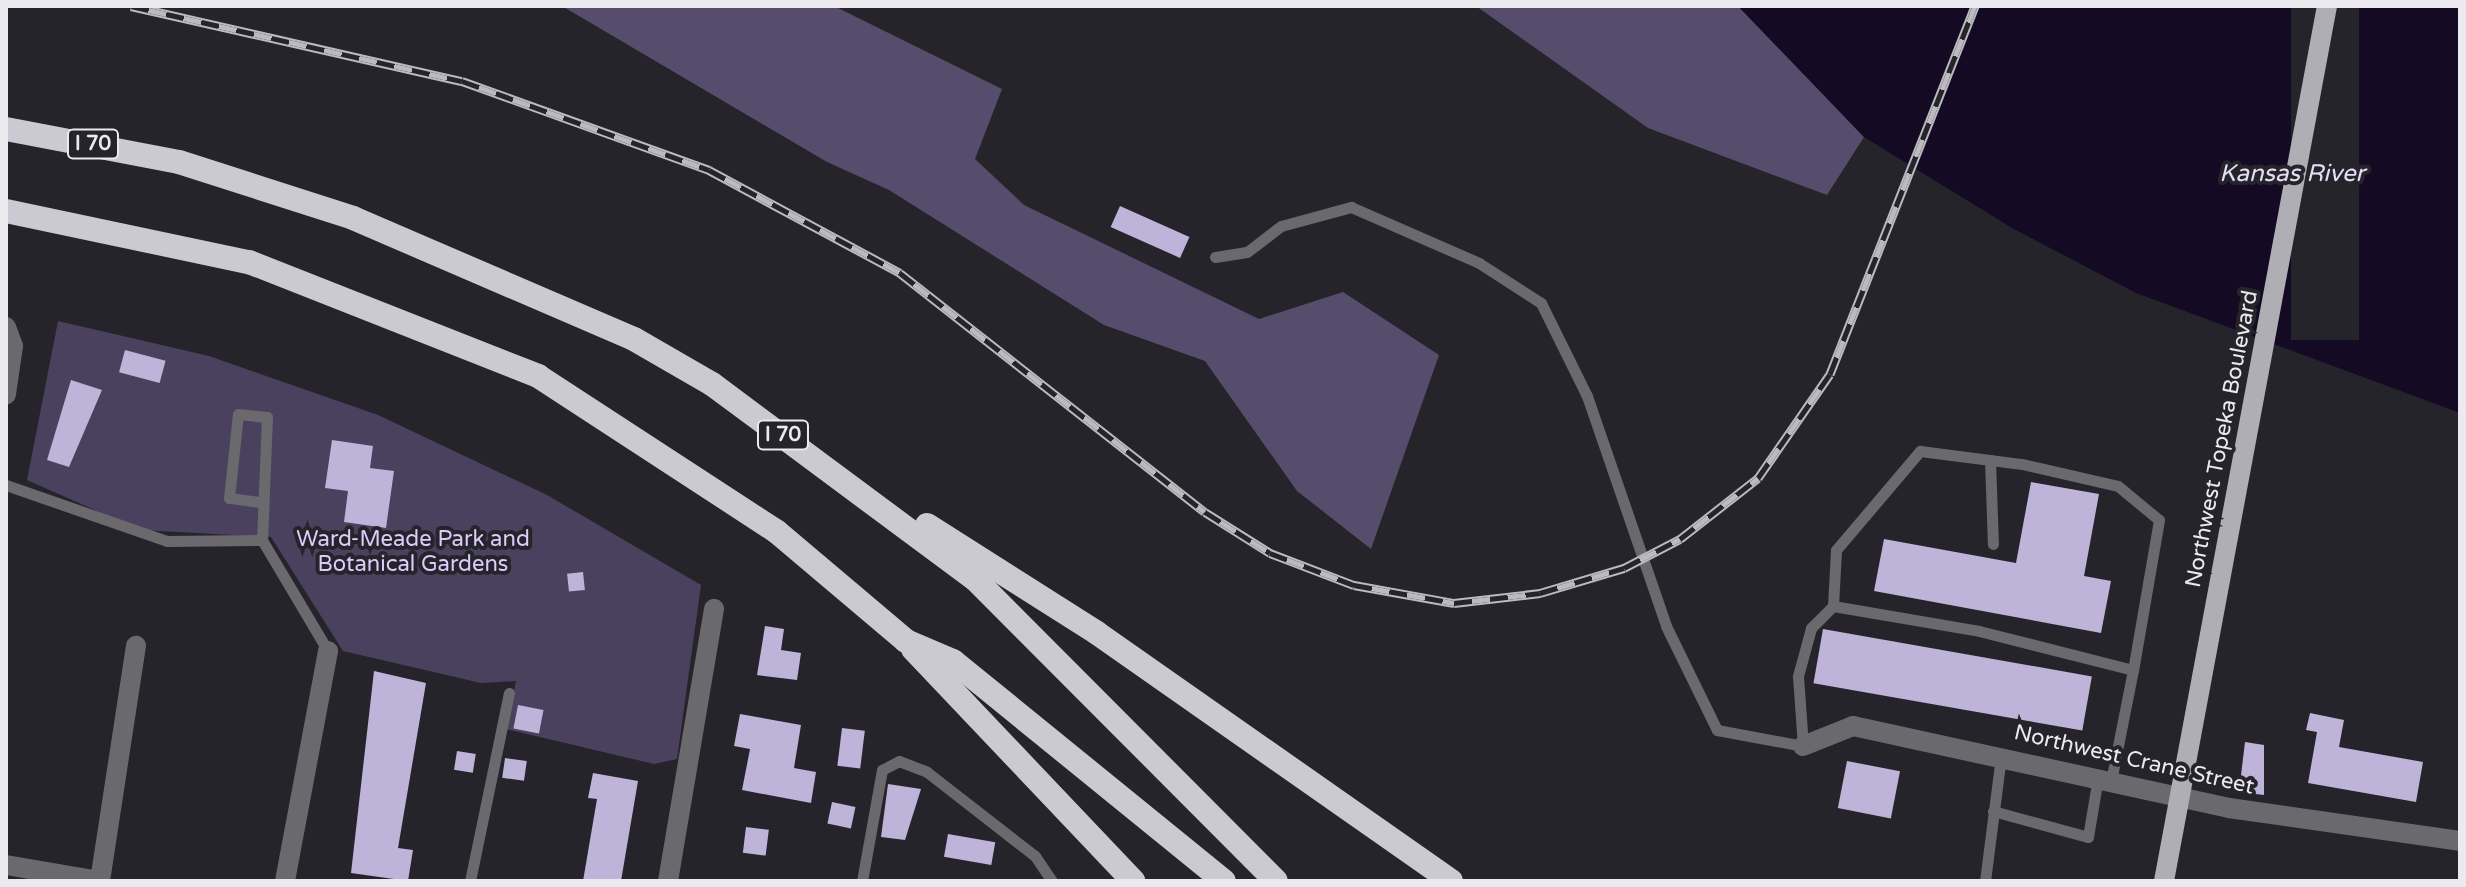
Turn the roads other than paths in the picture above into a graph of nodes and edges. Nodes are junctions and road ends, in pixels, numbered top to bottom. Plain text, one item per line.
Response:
1 (2327, 6) edge
2 (6, 129) edge
3 (6, 211) edge
4 (1215, 257) dead end
5 (6, 327) edge
6 (6, 394) edge
7 (779, 432) junction
8 (1990, 460) junction
9 (6, 485) edge
10 (259, 502) junction
11 (262, 540) junction
12 (1993, 544) dead end
13 (1833, 606) junction
14 (714, 609) dead end
15 (906, 641) junction
16 (136, 646) dead end
17 (328, 651) joint
18 (2133, 670) junction
19 (509, 693) dead end
20 (1803, 746) junction
21 (2001, 755) junction
22 (2105, 779) junction
23 (1993, 811) junction
24 (2460, 841) edge
25 (6, 865) edge
26 (100, 881) edge
27 (285, 881) edge
28 (470, 881) edge
29 (668, 881) edge
30 (862, 881) edge
31 (1052, 881) edge
32 (1133, 881) edge
33 (1224, 881) edge
34 (1276, 881) edge
35 (1451, 881) edge
36 (1985, 881) edge
37 (2164, 881) edge

1 - 37 main road, Northwest Topeka Boulevard, bridge
2 - 7 highway, I 70
3 - 15 highway
4 - 20 lane
5 - 6 street
7 - 34 highway, I 70
7 - 35 highway
8 - 12 lane
8 - 13 lane
8 - 18 lane
9 - 11 lane
10 - 10 lane
10 - 11 lane
11 - 17 lane
13 - 18 lane
13 - 20 lane
14 - 29 street
15 - 32 highway
15 - 33 highway
16 - 26 street
17 - 27 street
18 - 22 lane
19 - 28 lane
20 - 21 street, Northwest Crane Street
21 - 22 street, Northwest Crane Street
21 - 23 lane
22 - 23 lane
22 - 24 street, Northwest Crane Street
23 - 36 lane
25 - 26 street
30 - 31 lane

